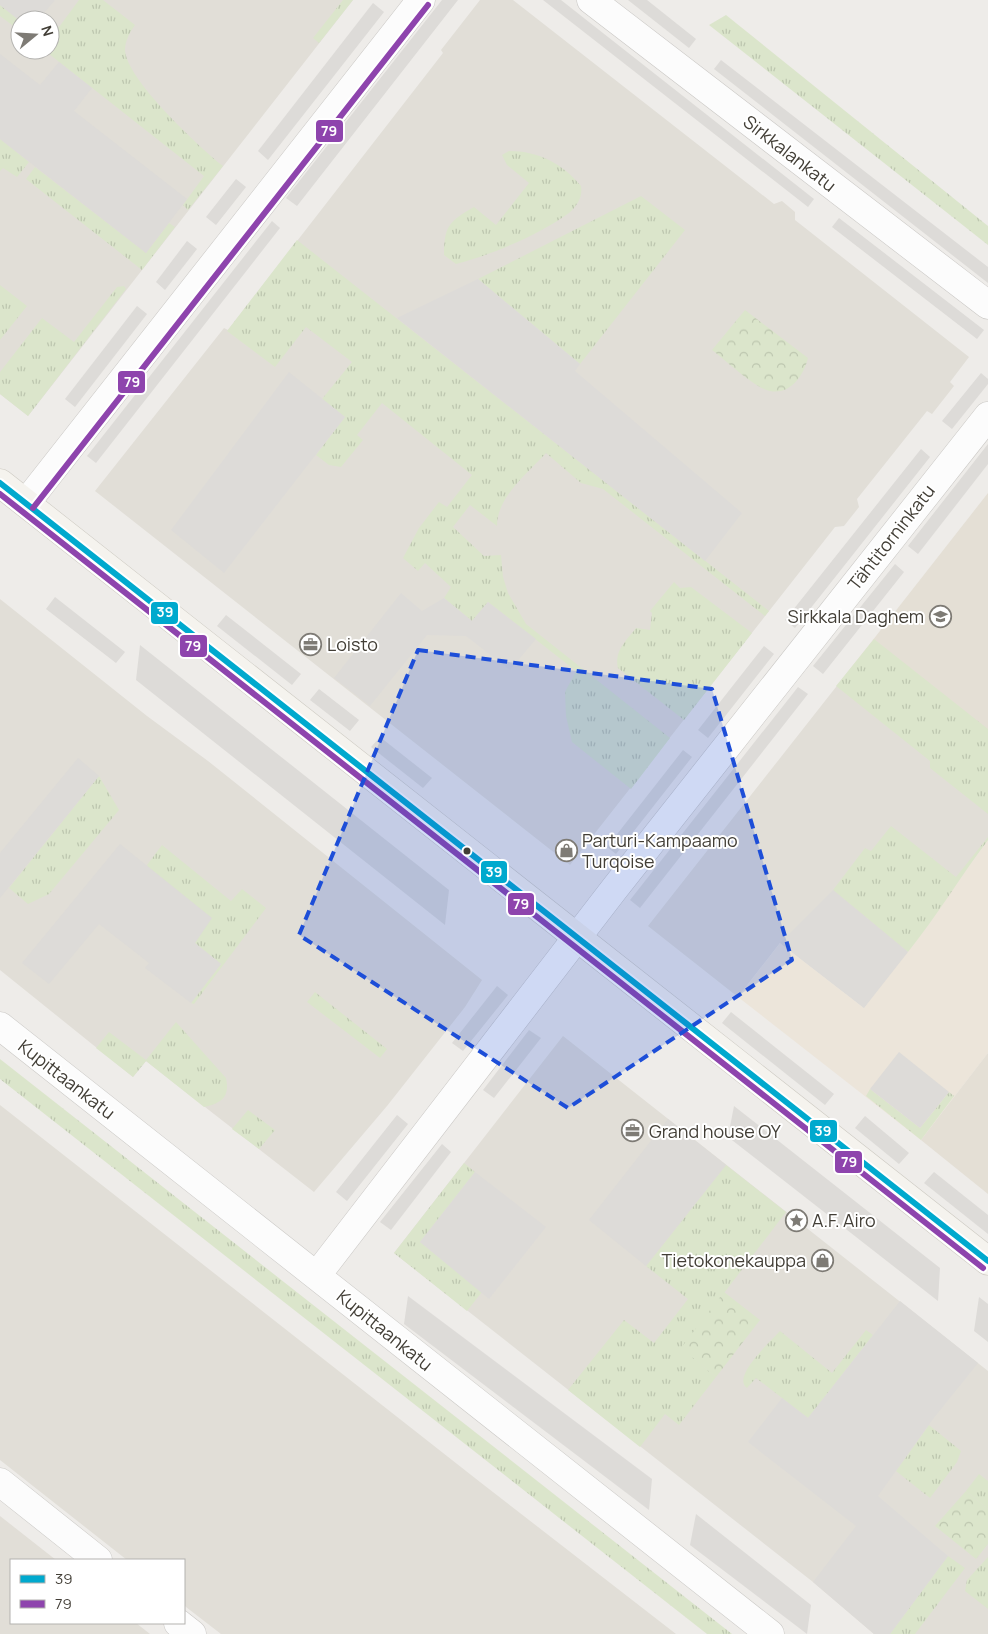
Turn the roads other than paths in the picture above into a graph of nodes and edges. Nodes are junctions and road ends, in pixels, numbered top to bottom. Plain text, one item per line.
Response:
1 (421, 0) edge
2 (591, 0) edge
3 (988, 305) edge
4 (988, 416) edge
5 (0, 483) edge
6 (26, 503) junction
7 (578, 937) junction
8 (0, 1026) edge
9 (988, 1261) edge
10 (317, 1275) junction
11 (0, 1482) edge
12 (97, 1559) edge
13 (179, 1624) edge
14 (192, 1634) edge
15 (770, 1634) edge

1 - 6 street
2 - 3 street, Sirkkalankatu
4 - 7 street, Tähtitorninkatu
5 - 6 main road
6 - 7 main road
7 - 9 main road
7 - 10 street, Tähtitorninkatu
8 - 10 street, Kupittaankatu
10 - 15 street, Kupittaankatu
11 - 12 street
13 - 14 street

